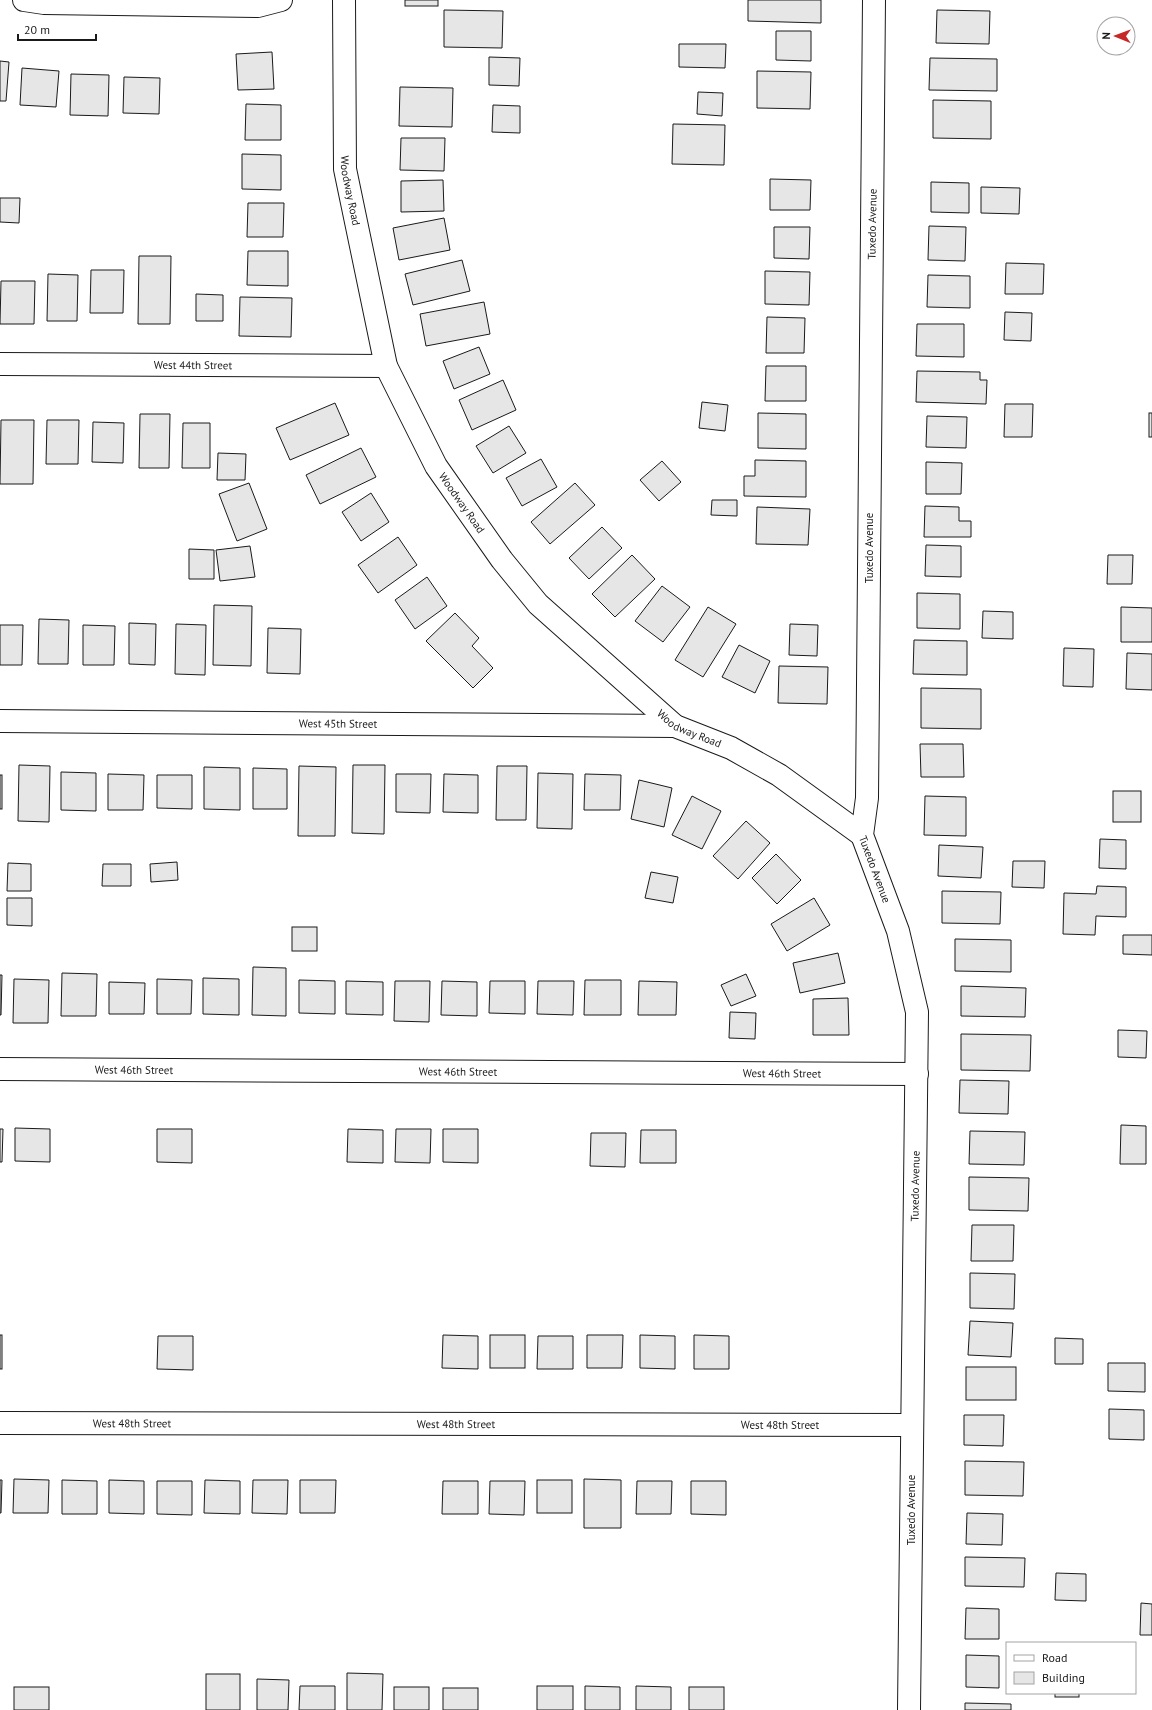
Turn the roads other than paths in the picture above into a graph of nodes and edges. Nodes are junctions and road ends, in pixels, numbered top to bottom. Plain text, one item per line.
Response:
1 (24, 0) edge
2 (280, 0) edge
3 (344, 0) edge
4 (874, 0) edge
5 (0, 364) edge
6 (386, 366) junction
7 (0, 721) edge
8 (675, 726) junction
9 (862, 835) junction
10 (0, 1069) edge
11 (917, 1074) junction
12 (0, 1423) edge
13 (911, 1425) junction
14 (909, 1710) edge

1 - 2 street
3 - 6 street, Woodway Road
4 - 9 street, Tuxedo Avenue
5 - 6 street, West 44th Street
6 - 8 street, Woodway Road
7 - 8 street, West 45th Street
8 - 9 street, Woodway Road
9 - 11 street, Tuxedo Avenue
10 - 11 street, West 46th Street
11 - 13 street, Tuxedo Avenue
12 - 13 street, West 48th Street
13 - 14 street, Tuxedo Avenue

